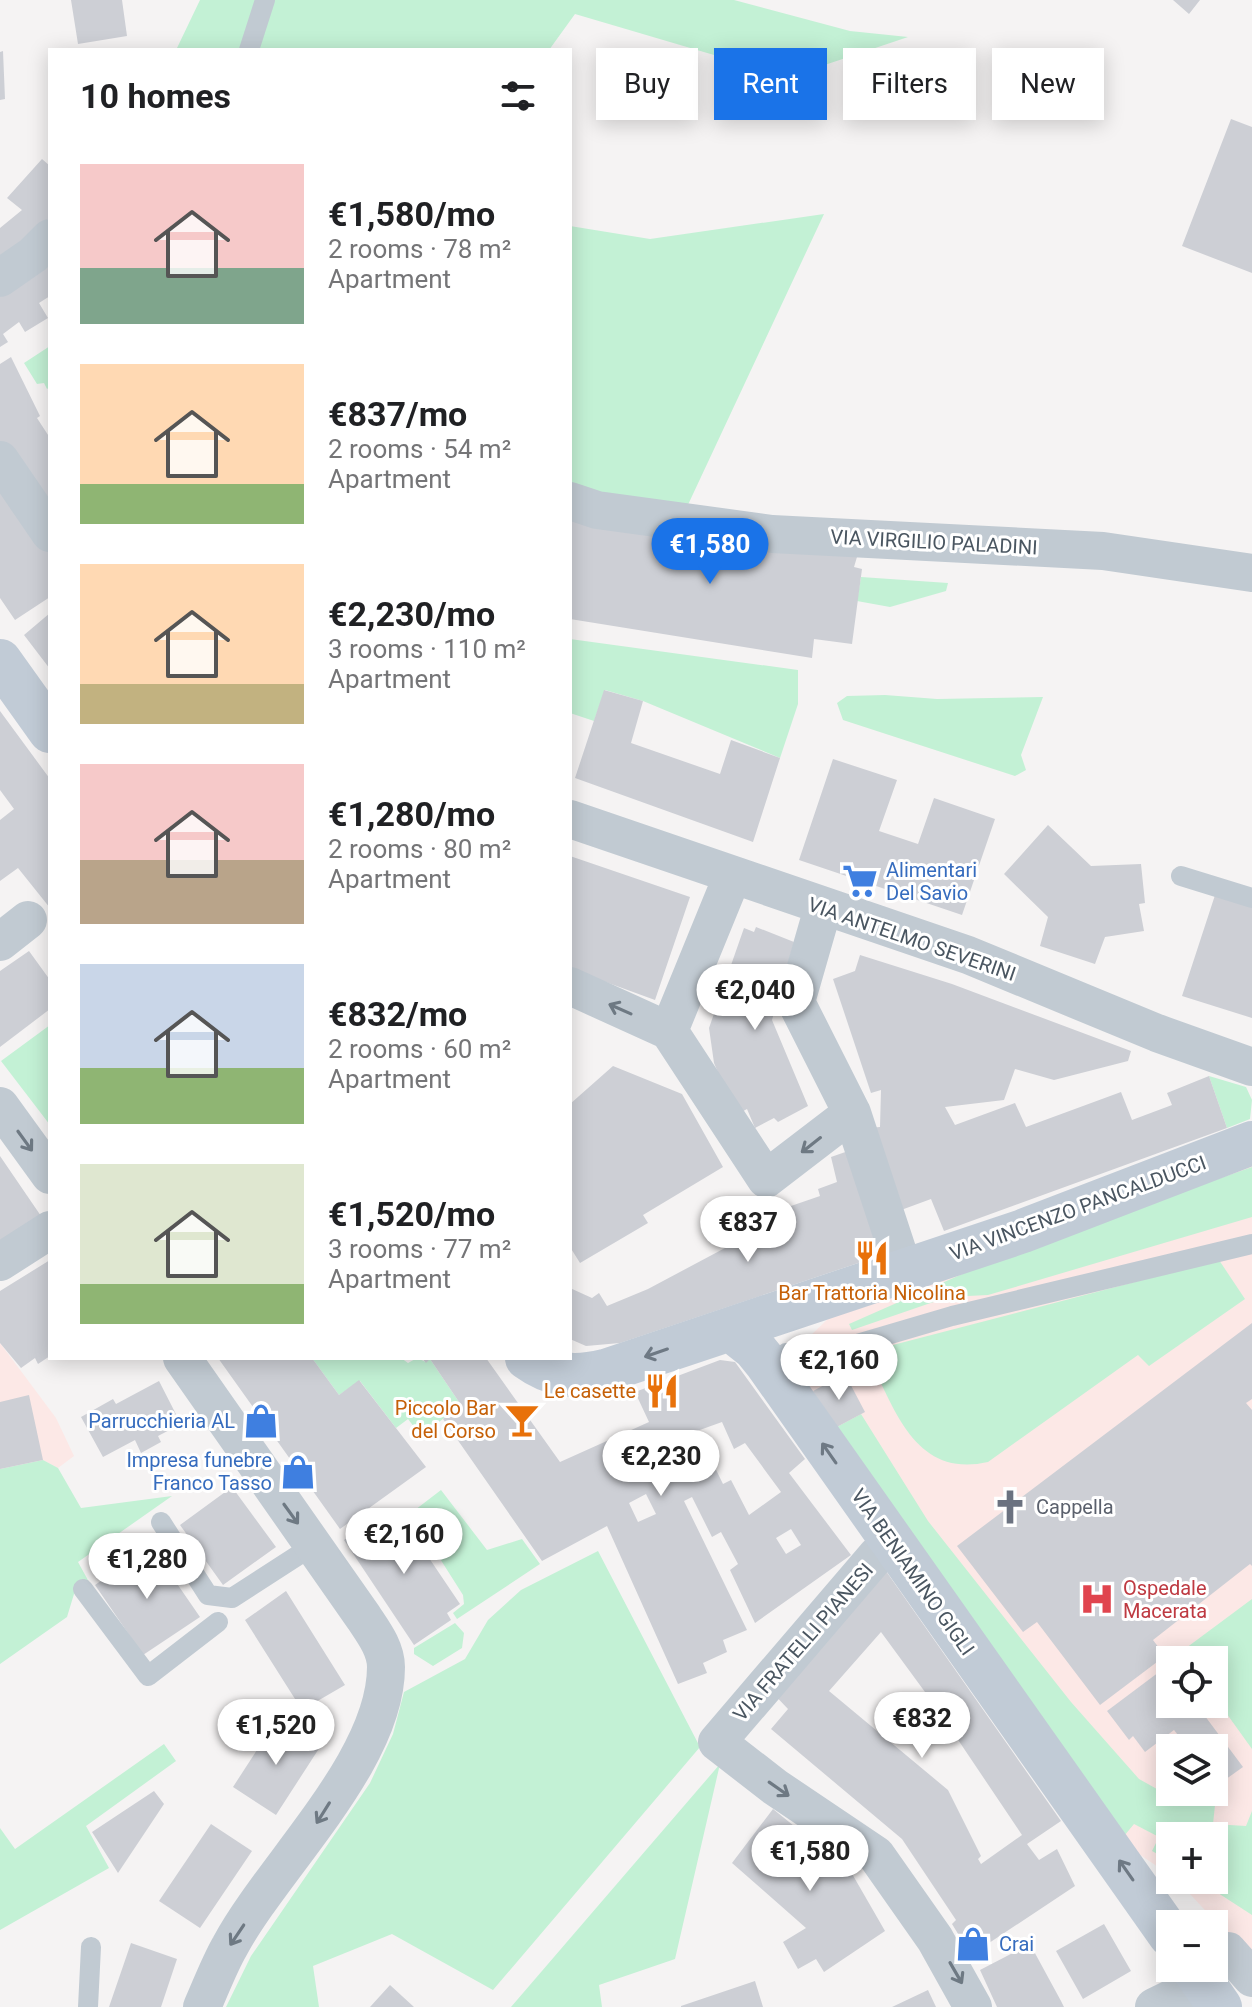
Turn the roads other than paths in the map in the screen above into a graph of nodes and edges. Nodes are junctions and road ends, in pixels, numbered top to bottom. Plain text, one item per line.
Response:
1 (265, 0) edge
2 (250, 48) edge
3 (48, 240) edge
4 (0, 278) edge
5 (0, 460) edge
6 (572, 502) edge
7 (48, 530) edge
8 (1252, 573) edge
9 (3, 669) edge
10 (48, 728) edge
11 (572, 820) edge
12 (1181, 876) dead end
13 (732, 877) junction
14 (1252, 898) edge
15 (823, 908) junction
16 (572, 987) edge
17 (669, 1031) junction
18 (1252, 1067) edge
19 (0, 1106) edge
20 (852, 1113) junction
21 (1252, 1143) edge
22 (48, 1172) edge
23 (48, 1231) edge
24 (1251, 1246) edge
25 (0, 1262) edge
26 (904, 1271) junction
27 (820, 1299) junction
28 (730, 1329) junction
29 (786, 1353) junction
30 (183, 1360) edge
31 (530, 1360) edge
32 (795, 1406) junction
33 (161, 1522) dead end
34 (892, 1544) junction
35 (314, 1545) junction
36 (83, 1589) dead end
37 (218, 1622) dead end
38 (1156, 1915) edge
39 (91, 1947) dead end
40 (1228, 1951) edge
41 (1252, 1978) edge
42 (1200, 1982) edge
43 (88, 2007) edge
44 (202, 2007) edge
45 (973, 2007) edge
46 (1154, 2007) edge

1 - 2 lane
3 - 4 street
5 - 7 street
6 - 8 street, VIA VIRGILIO PALADINI
9 - 10 main road
11 - 13 street, VIA ANTELMO SEVERINI
12 - 14 lane
13 - 15 street, VIA ANTELMO SEVERINI
13 - 17 street
15 - 18 street, VIA ANTELMO SEVERINI
15 - 20 street
17 -> 16 street
20 -> 17 street
19 -> 22 street
20 - 26 street
21 - 26 main road, VIA VINCENZO PANCALDUCCI
23 - 25 street
24 - 29 lane
26 - 27 main road, VIA VINCENZO PANCALDUCCI
27 - 28 main road, VIA VINCENZO PANCALDUCCI
27 - 29 main road
28 -> 31 main road, VIA VINCENZO PANCALDUCCI
28 - 32 main road, VIA BENIAMINO GIGLI
29 - 32 main road, VIA BENIAMINO GIGLI
30 -> 35 street
34 -> 32 main road, VIA BENIAMINO GIGLI
33 - 35 lane
38 -> 34 main road, VIA BENIAMINO GIGLI
34 -> 45 street, VIA FRATELLI PIANESI
35 -> 44 street
36 - 37 lane
39 - 43 lane
40 - 41 street
42 - 46 street

